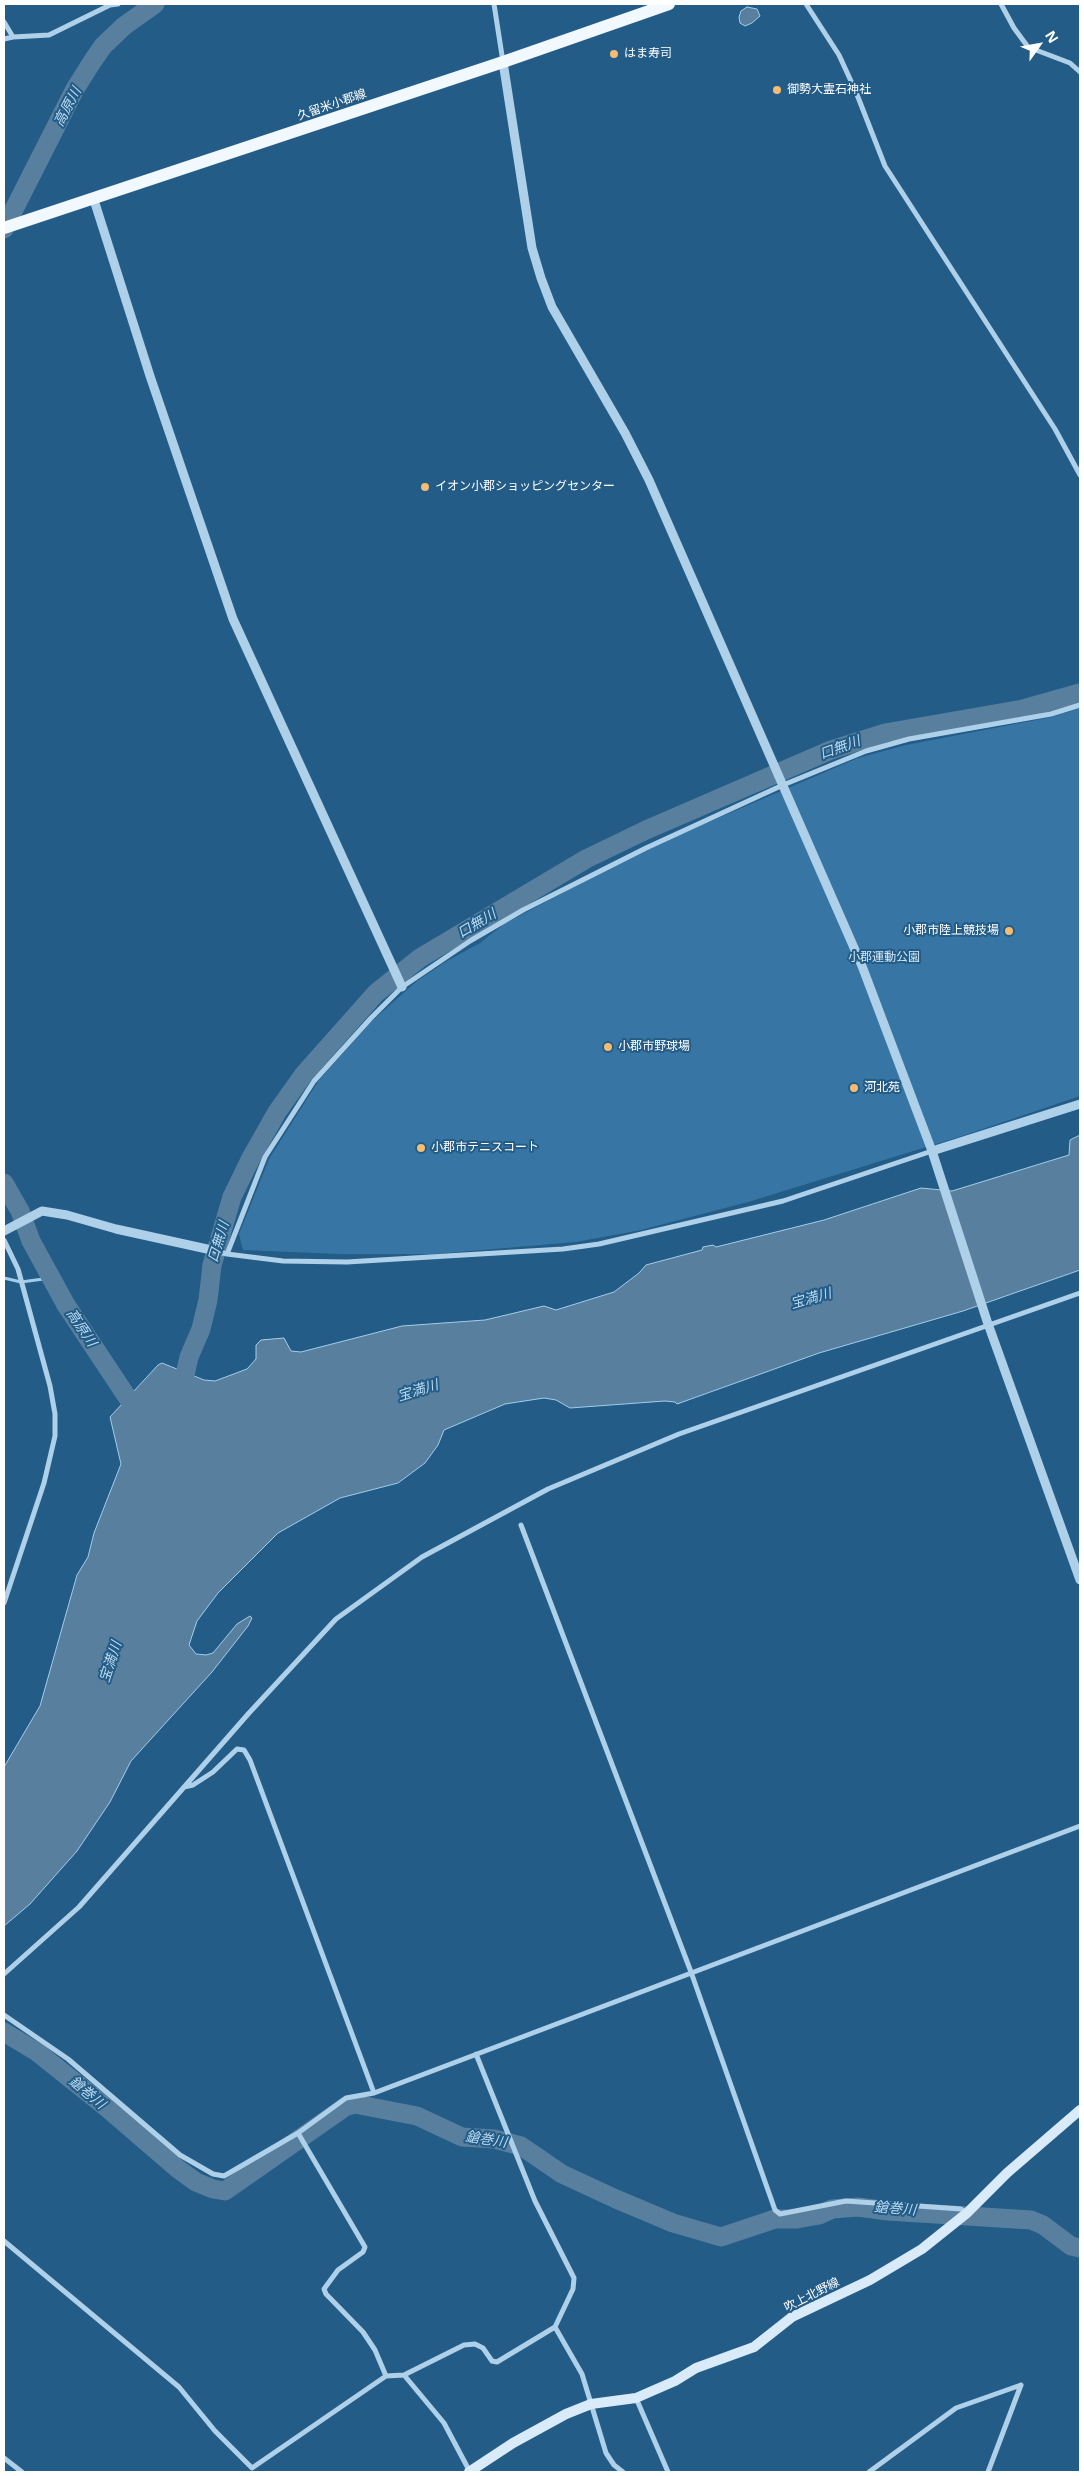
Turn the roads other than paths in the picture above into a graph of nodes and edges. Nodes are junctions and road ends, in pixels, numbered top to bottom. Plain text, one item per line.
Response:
1 (118, 4) edge
2 (494, 4) edge
3 (669, 4) edge
4 (806, 4) edge
5 (1001, 4) edge
6 (4, 22) edge
7 (13, 37) junction
8 (4, 39) edge
9 (502, 62) junction
10 (1080, 72) edge
11 (94, 200) junction
12 (4, 228) edge
13 (1080, 475) edge
14 (1080, 705) edge
15 (783, 784) junction
16 (402, 987) junction
17 (1080, 1104) edge
18 (932, 1151) junction
19 (4, 1231) edge
20 (4, 1240) edge
21 (207, 1249) joint
22 (227, 1254) junction
23 (1080, 1293) edge
24 (987, 1323) junction
25 (521, 1525) dead end
26 (1080, 1580) edge
27 (4, 1603) edge
28 (183, 1788) junction
29 (1080, 1826) edge
30 (691, 1972) junction
31 (4, 1974) edge
32 (4, 2015) edge
33 (476, 2054) junction
34 (374, 2093) junction
35 (1080, 2110) edge
36 (298, 2133) junction
37 (967, 2213) junction
38 (4, 2241) edge
39 (555, 2328) junction
40 (404, 2375) junction
41 (386, 2376) junction
42 (636, 2398) junction
43 (592, 2404) junction
44 (4, 2458) edge
45 (251, 2470) edge
46 (22, 2472) edge
47 (470, 2472) edge
48 (623, 2472) edge
49 (668, 2472) edge
50 (869, 2472) edge
51 (988, 2472) edge

1 - 7 street
2 - 9 street
3 - 9 main road, 久留米小郡線
4 - 13 street
5 - 10 street
6 - 7 street
7 - 8 street
9 - 11 main road, 久留米小郡線
9 - 15 street
11 - 12 main road, 久留米小郡線
11 - 16 street
14 - 15 street
15 - 16 street
15 - 18 street
16 - 22 street
17 - 18 street
18 - 22 street
18 - 24 street
19 - 21 street
20 - 27 street
21 - 22 street
23 - 24 street
24 - 26 street
24 - 28 street
25 - 30 street
28 - 31 street
28 - 34 street
29 - 30 street
30 - 33 street
30 - 37 street
32 - 36 street
33 - 34 street
33 - 39 street
34 - 36 street
35 - 37 main road, 吹上北野線
36 - 41 street
37 - 42 main road, 吹上北野線
38 - 45 street
39 - 40 street
39 - 43 street
40 - 41 street
40 - 47 street
41 - 45 street
42 - 43 main road, 吹上北野線
42 - 49 street
43 - 47 main road, 吹上北野線
43 - 48 street
44 - 46 street
50 - 51 street

